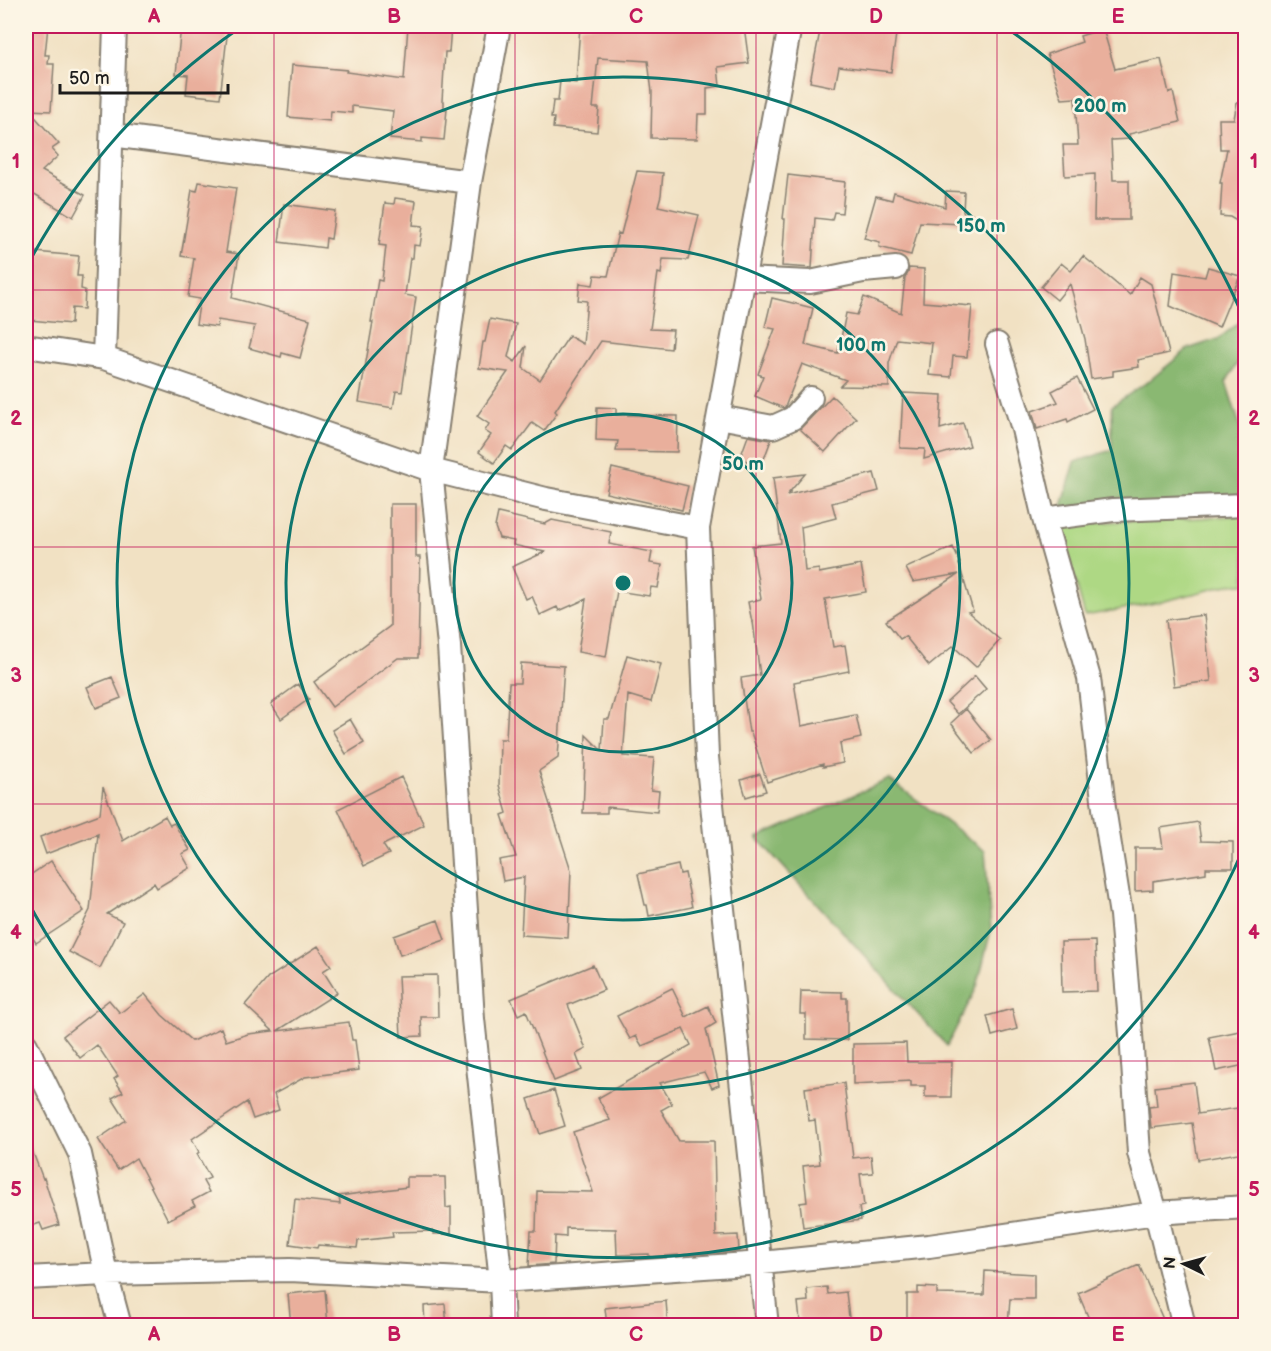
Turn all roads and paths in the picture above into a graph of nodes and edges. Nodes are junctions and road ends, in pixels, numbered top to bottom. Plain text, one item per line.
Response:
1 (115, 26) edge
2 (499, 26) edge
3 (790, 26) edge
4 (112, 135) junction
5 (470, 182) junction
6 (896, 268) dead end
7 (744, 279) junction
8 (997, 344) dead end
9 (26, 346) edge
10 (104, 358) junction
11 (812, 398) dead end
12 (718, 417) junction
13 (431, 470) junction
14 (1245, 505) edge
15 (1044, 519) junction
16 (698, 528) junction
17 (26, 1045) edge
18 (1245, 1207) edge
19 (1156, 1213) junction
20 (762, 1263) junction
21 (106, 1274) junction
22 (26, 1278) edge
23 (501, 1281) junction
24 (120, 1326) edge
25 (503, 1326) edge
26 (767, 1326) edge
27 (1184, 1326) edge

1 - 4 street
2 - 5 street
3 - 7 street
4 - 5 street
4 - 10 street
5 - 13 street
6 - 7 street
7 - 12 street
8 - 15 street
9 - 10 street
10 - 13 street
11 - 12 street
12 - 16 street
13 - 16 street
13 - 23 street
14 - 15 street
15 - 19 street
16 - 20 street
17 - 21 street
18 - 19 street
19 - 20 street
19 - 27 street
20 - 23 street
20 - 26 street
21 - 22 street
21 - 23 street
21 - 24 street
23 - 25 street

